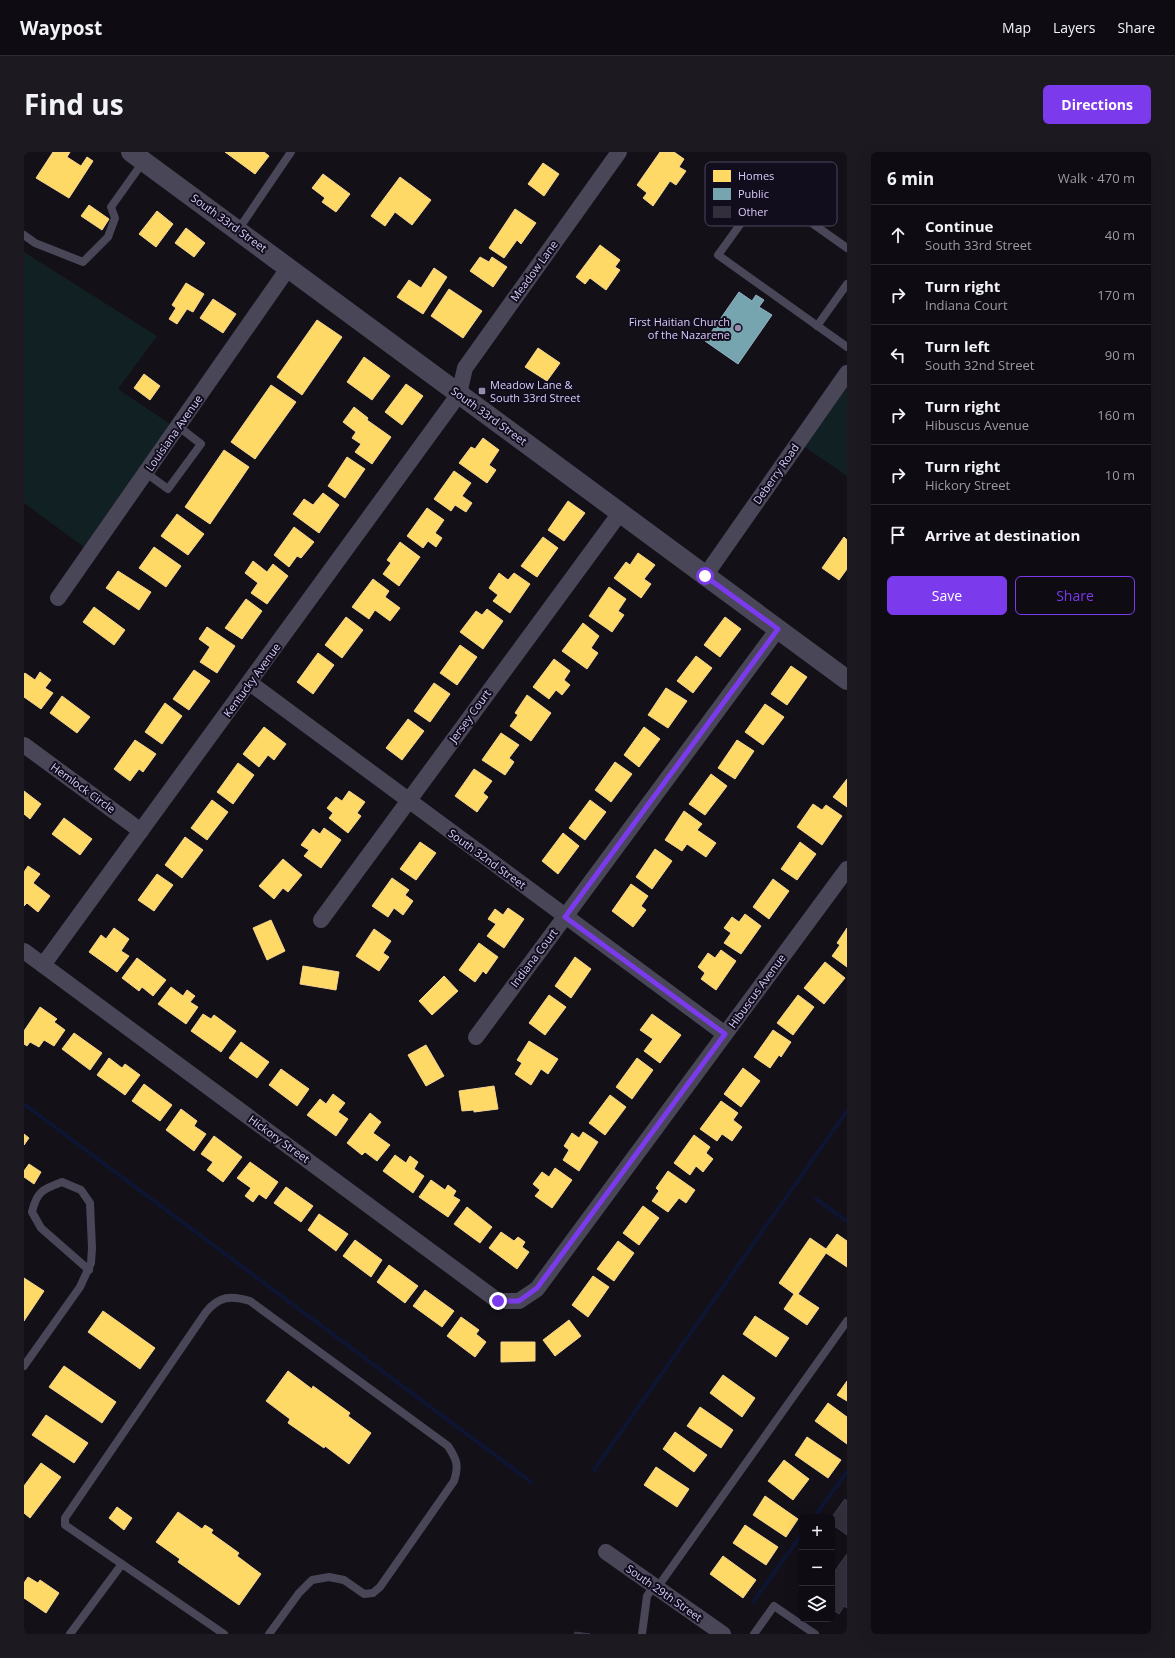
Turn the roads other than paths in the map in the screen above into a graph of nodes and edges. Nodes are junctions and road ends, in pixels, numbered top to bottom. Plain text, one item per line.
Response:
1 (291, 152) edge
2 (619, 152) edge
3 (137, 157) edge
4 (739, 226) edge
5 (816, 226) edge
6 (238, 230) junction
7 (24, 235) edge
8 (847, 248) edge
9 (289, 267) junction
10 (847, 284) edge
11 (817, 326) junction
12 (847, 347) edge
13 (847, 373) edge
14 (459, 394) junction
15 (179, 427) junction
16 (146, 473) junction
17 (620, 513) junction
18 (705, 576) junction
19 (58, 598) dead end
20 (778, 629) junction
21 (847, 680) edge
22 (250, 683) junction
23 (24, 745) edge
24 (408, 801) junction
25 (141, 831) junction
26 (847, 869) edge
27 (565, 917) junction
28 (321, 920) dead end
29 (24, 951) edge
30 (43, 965) junction
31 (725, 1034) junction
32 (476, 1037) dead end
33 (88, 1270) junction
34 (519, 1301) joint
35 (847, 1321) edge
36 (24, 1366) edge
37 (606, 1552) dead end
38 (122, 1564) junction
39 (656, 1587) junction
40 (70, 1634) edge
41 (224, 1634) edge
42 (269, 1634) edge
43 (642, 1634) edge
44 (723, 1634) edge
45 (754, 1634) edge
46 (815, 1634) edge

1 - 6 lane
2 - 14 street, Meadow Lane
3 - 6 street, South 33rd Street
3 - 7 lane
4 - 11 lane
5 - 8 lane
6 - 9 street, South 33rd Street
9 - 14 street, South 33rd Street
9 - 15 street, Louisiana Avenue
10 - 11 lane
11 - 12 lane
13 - 18 street, Deberry Road
14 - 17 street, South 33rd Street
14 - 22 street, Kentucky Avenue
15 - 16 street, Louisiana Avenue
15 - 16 lane
16 - 19 street, Louisiana Avenue
17 - 18 street, South 33rd Street
17 - 24 street, Jersey Court
18 - 20 street, South 33rd Street
20 - 21 street, South 33rd Street
20 - 27 street, Indiana Court
22 - 24 street, South 32nd Street
22 - 25 street, Kentucky Avenue
23 - 25 street, Hemlock Circle
24 - 27 street, South 32nd Street
24 - 28 street, Jersey Court
25 - 30 street, Kentucky Avenue
26 - 31 street, Hibuscus Avenue
27 - 31 street, South 32nd Street
27 - 32 street, Indiana Court
29 - 30 street
30 - 34 street, Hickory Street
31 - 34 street, Hibuscus Avenue
33 - 33 lane
33 - 36 lane
35 - 39 lane
37 - 39 street, South 29th Street
38 - 40 lane
38 - 41 lane
38 - 42 lane
39 - 43 lane
39 - 44 street, South 29th Street
45 - 46 lane

